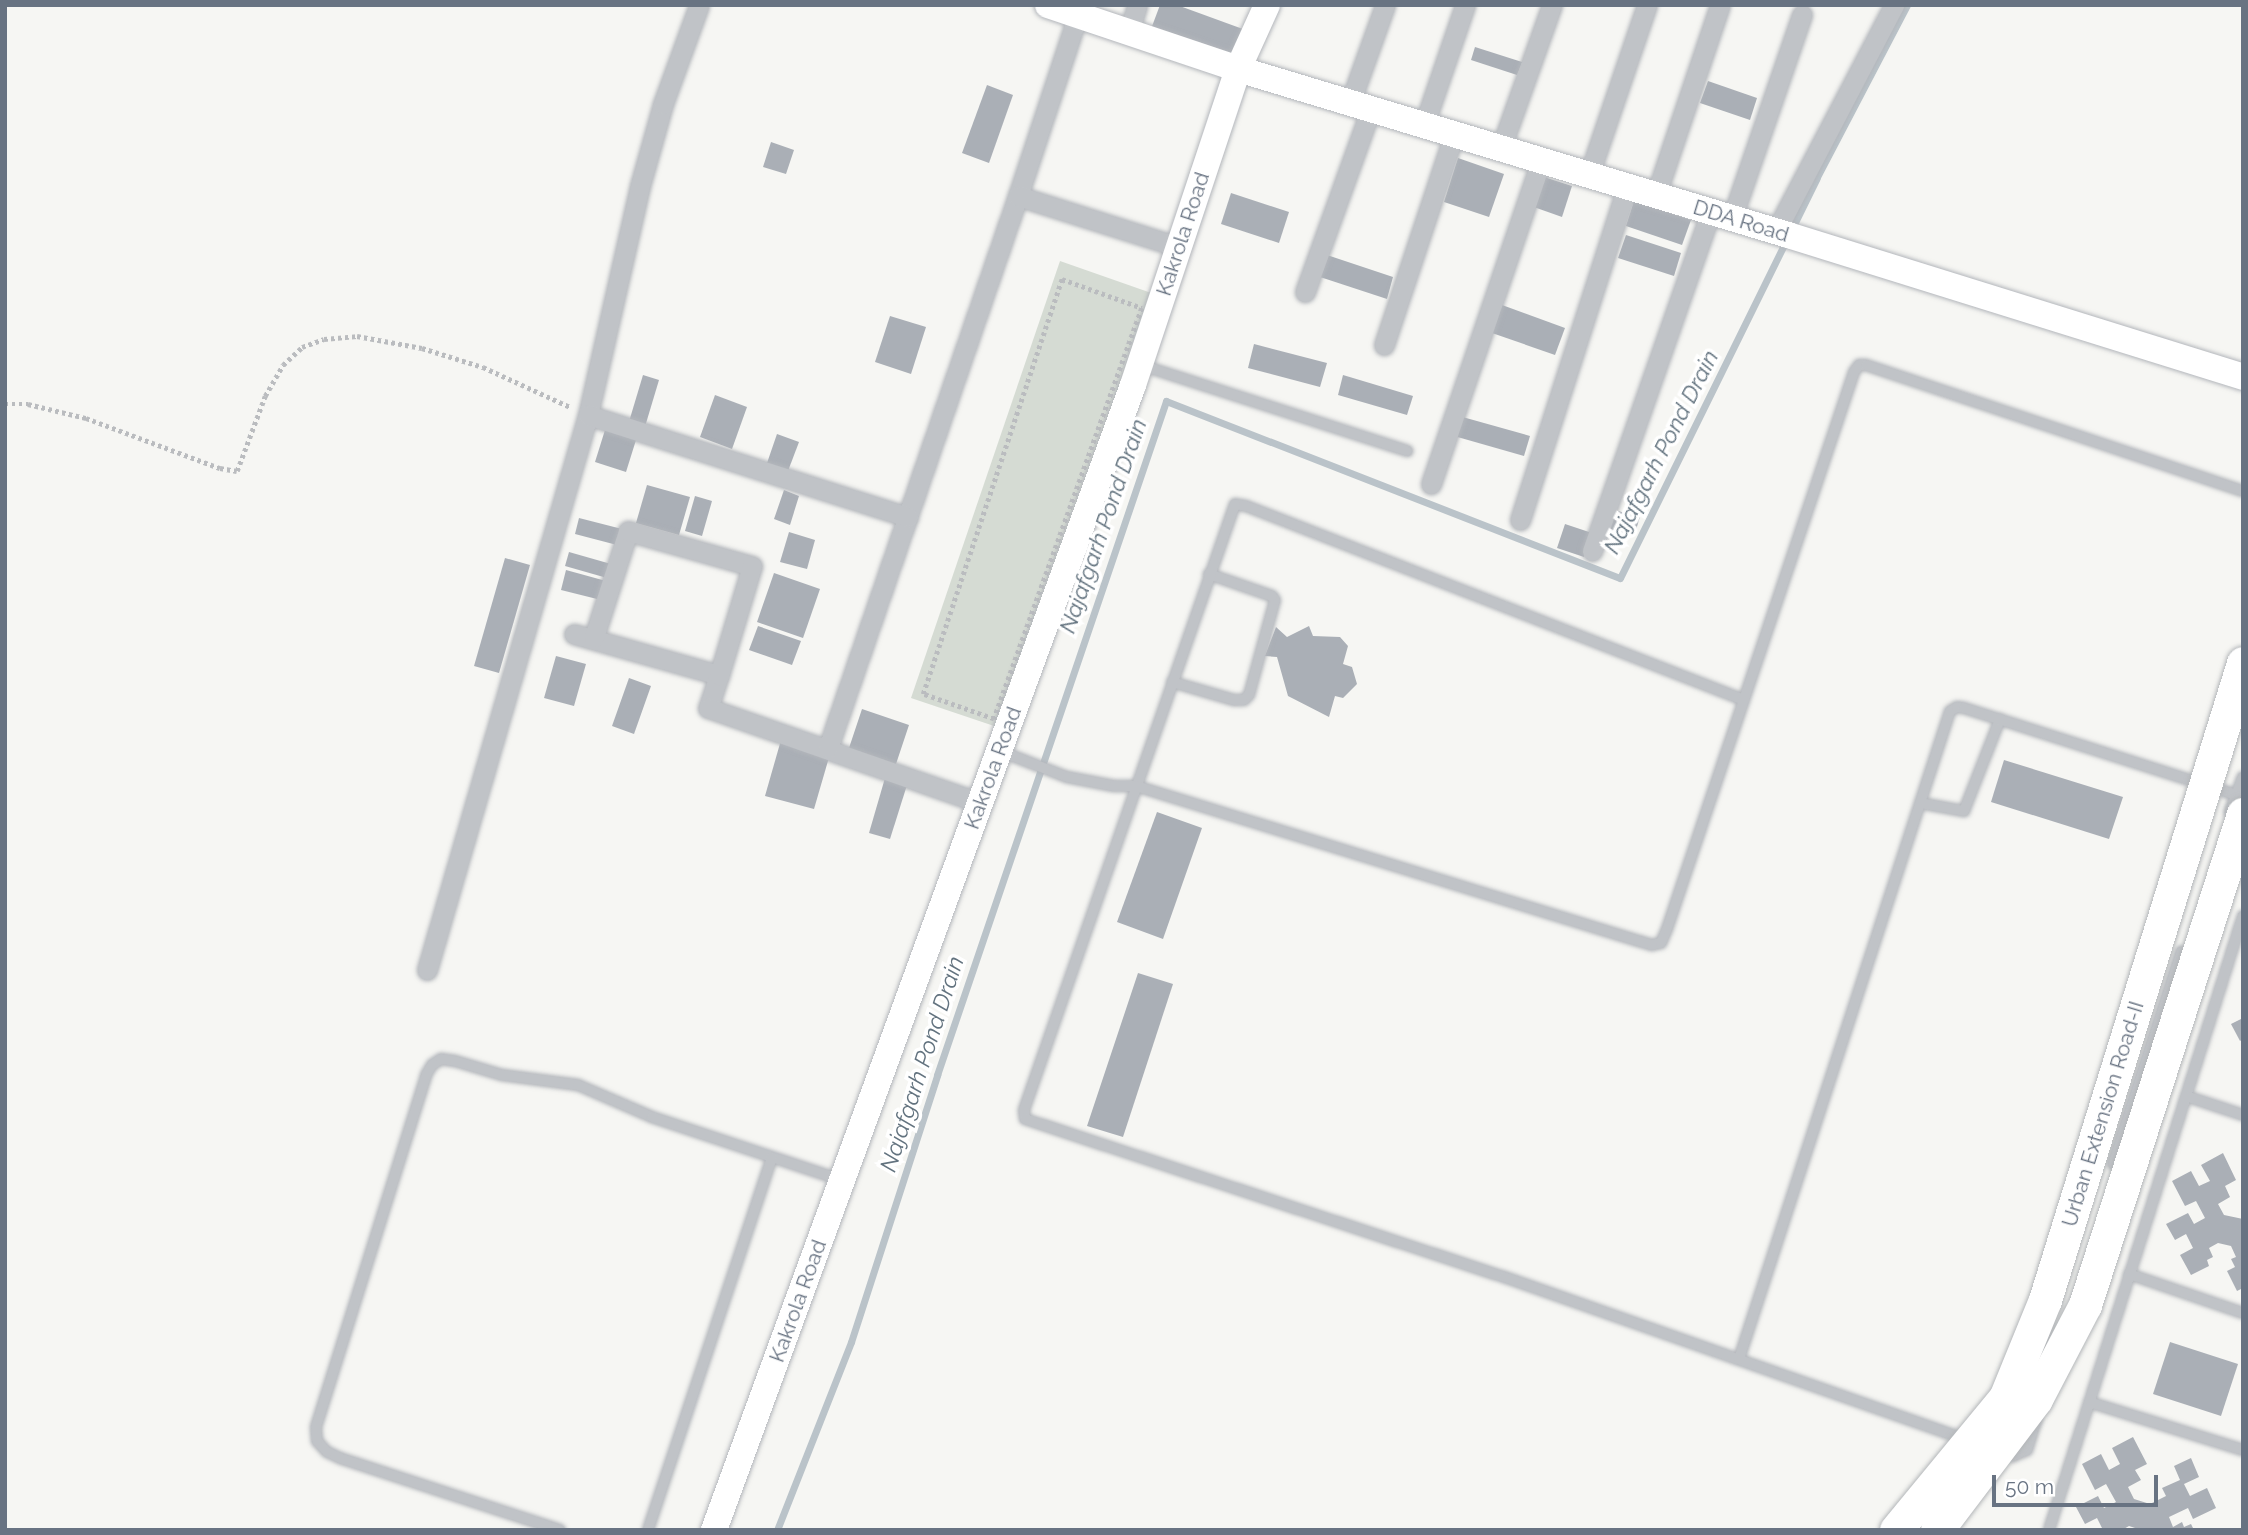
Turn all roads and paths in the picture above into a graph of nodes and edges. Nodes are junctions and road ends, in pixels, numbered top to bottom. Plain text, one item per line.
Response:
1 (699, 5) edge
2 (1048, 5) edge
3 (1137, 5) edge
4 (1267, 5) edge
5 (1385, 5) edge
6 (1465, 5) edge
7 (1552, 5) edge
8 (1647, 5) edge
9 (1720, 5) edge
10 (1894, 5) edge
11 (1078, 15) junction
12 (1802, 15) dead end
13 (1129, 32) junction
14 (1238, 69) junction
15 (1361, 106) junction
16 (1424, 125) junction
17 (1454, 134) junction
18 (1501, 148) junction
19 (1541, 159) junction
20 (1588, 175) junction
21 (1627, 186) junction
22 (1656, 195) junction
23 (1018, 196) junction
24 (1722, 215) junction
25 (1788, 235) junction
26 (1179, 247) junction
27 (1306, 292) dead end
28 (1142, 308) joint
29 (1384, 345) dead end
30 (1140, 365) junction
31 (2243, 377) edge
32 (5, 404) edge
33 (588, 415) junction
34 (1407, 451) dead end
35 (1431, 484) dead end
36 (2243, 491) edge
37 (908, 517) junction
38 (1520, 520) dead end
39 (1592, 551) dead end
40 (1209, 574) junction
41 (574, 634) dead end
42 (594, 637) junction
43 (2243, 663) edge
44 (719, 674) junction
45 (1172, 682) junction
46 (1744, 700) junction
47 (2000, 719) junction
48 (828, 747) junction
49 (1000, 751) junction
50 (2243, 777) edge
51 (1136, 786) junction
52 (981, 803) junction
53 (1920, 803) junction
54 (2235, 810) edge
55 (2243, 916) edge
56 (2186, 937) dead end
57 (426, 970) dead end
58 (2186, 1096) junction
59 (2243, 1115) edge
60 (772, 1157) junction
61 (2110, 1173) dead end
62 (842, 1181) junction
63 (2129, 1274) junction
64 (2071, 1305) dead end
65 (2243, 1313) edge
66 (1739, 1359) junction
67 (2089, 1402) junction
68 (2243, 1450) edge
69 (560, 1530) edge
70 (648, 1530) edge
71 (714, 1530) edge
72 (1896, 1530) edge
73 (1937, 1530) edge
74 (2049, 1530) edge

1 - 33 street
2 - 11 street, DDA Road
3 - 13 street
4 - 14 street, Kakrola Road
5 - 15 street
6 - 16 street
7 - 18 street
8 - 20 street
9 - 22 street
10 - 25 street
11 - 13 street, DDA Road
11 - 23 street
12 - 24 street
13 - 14 street, DDA Road
14 - 15 street, DDA Road
14 - 26 street, Kakrola Road
15 - 16 street, DDA Road
15 - 27 street
16 - 17 street, DDA Road
17 - 18 street, DDA Road
17 - 29 street
18 - 19 street, DDA Road
19 - 20 street, DDA Road
19 - 35 street
20 - 21 street, DDA Road
21 - 22 street, DDA Road
21 - 38 street
22 - 24 street, DDA Road
23 - 26 street
23 - 37 street
24 - 25 street, DDA Road
24 - 39 street
25 - 31 street, DDA Road
26 - 30 street, Kakrola Road
28 - 28 path
30 - 34 lane
30 - 49 street, Kakrola Road
32 - 33 path
33 - 37 street
33 - 57 street
36 - 46 lane
37 - 48 street
40 - 45 lane
40 - 45 lane
40 - 46 lane
41 - 42 street
42 - 44 street
42 - 44 street
43 - 72 highway, Urban Extension Road-II, bridge
44 - 48 street
45 - 51 lane
46 - 51 lane
47 - 53 lane
47 - 53 lane
47 - 54 lane
48 - 52 street
49 - 51 lane
49 - 52 street, Kakrola Road
50 - 54 lane
51 - 66 lane
52 - 62 street, Kakrola Road
53 - 66 lane
54 - 73 highway, Urban Extension Road-II, bridge
55 - 58 lane
56 - 61 lane
58 - 59 lane
58 - 63 lane
60 - 62 lane
60 - 69 lane
60 - 70 lane
62 - 71 street, Kakrola Road
63 - 65 lane
63 - 67 lane
64 - 66 lane
67 - 68 lane
67 - 74 lane

